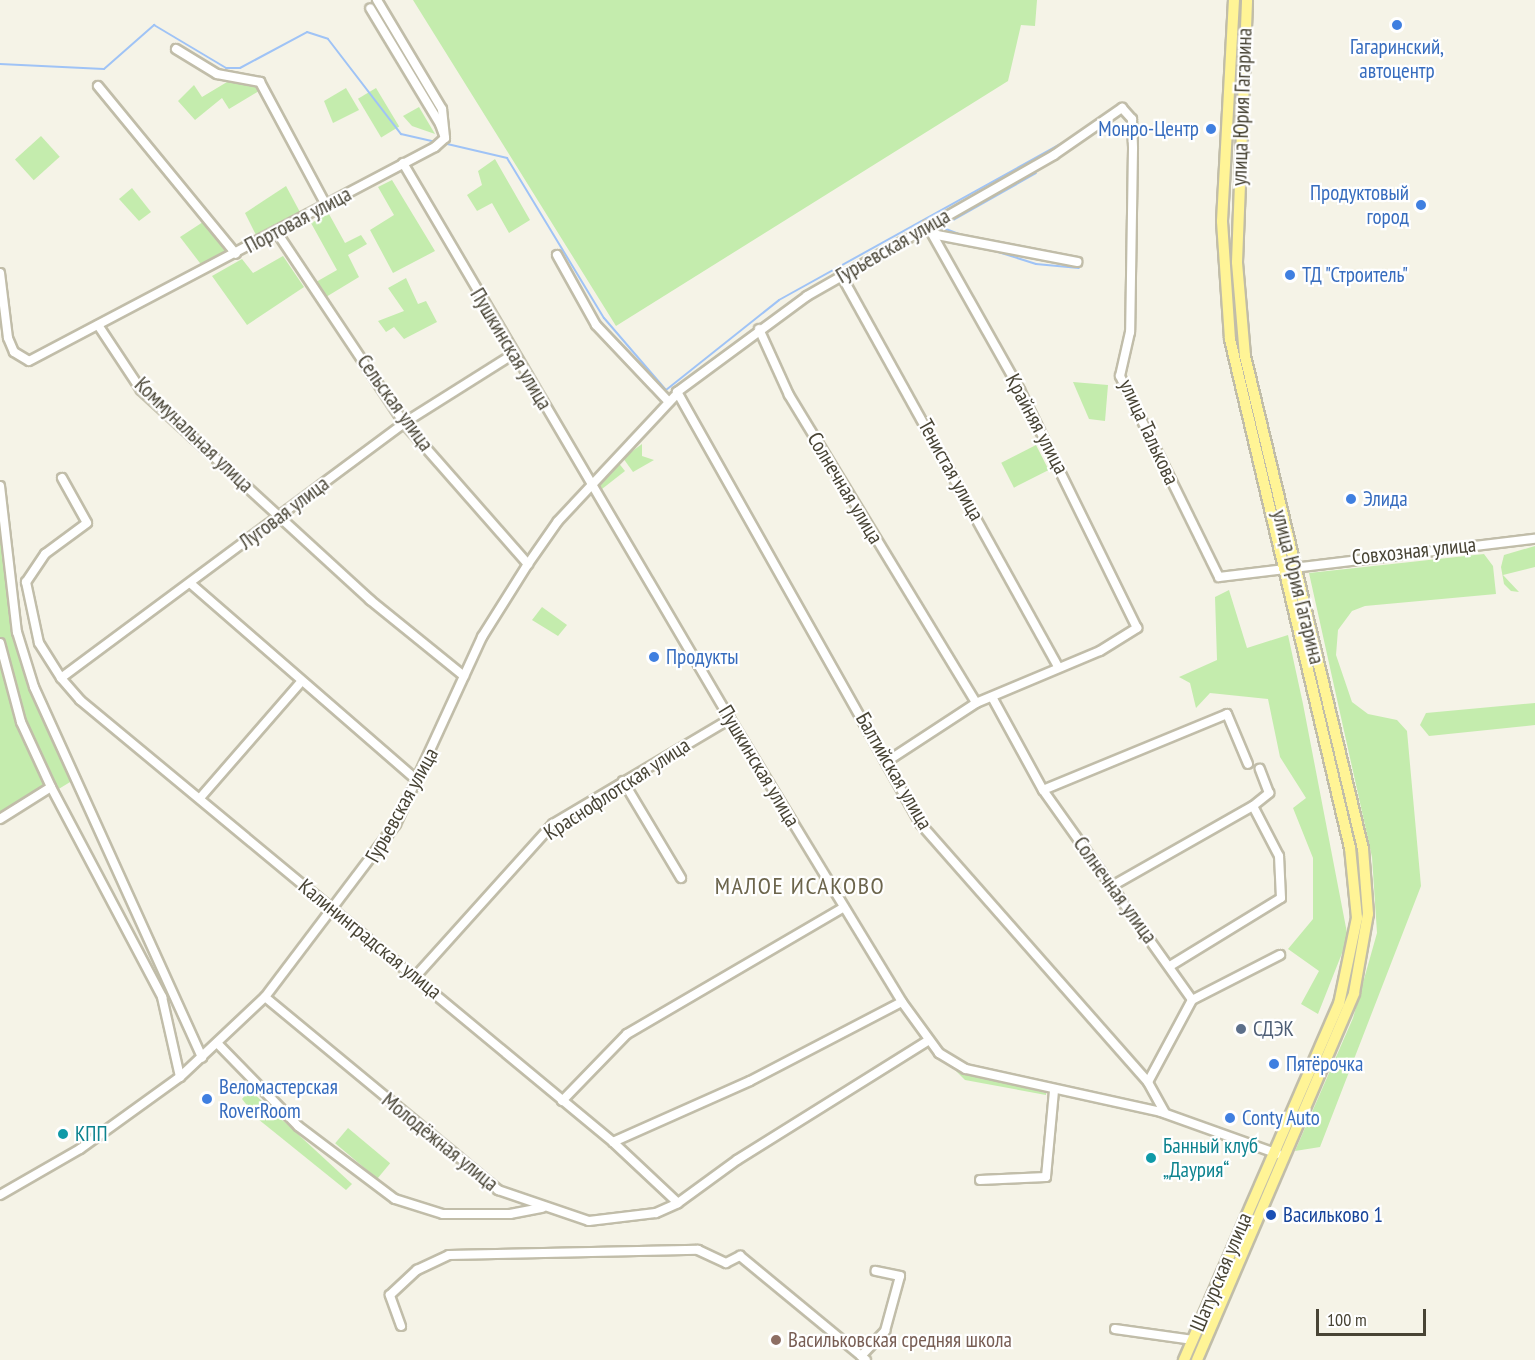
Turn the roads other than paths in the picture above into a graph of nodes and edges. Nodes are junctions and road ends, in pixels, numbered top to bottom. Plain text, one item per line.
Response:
1 (377, 0) edge
2 (1234, 0) edge
3 (1247, 0) edge
4 (370, 8) dead end
5 (176, 49) dead end
6 (98, 86) dead end
7 (1116, 110) joint
8 (445, 139) junction
9 (403, 163) junction
10 (326, 205) junction
11 (927, 225) junction
12 (276, 231) junction
13 (236, 254) junction
14 (557, 255) dead end
15 (1077, 262) dead end
16 (0, 273) edge
17 (842, 275) junction
18 (98, 325) junction
19 (759, 329) junction
20 (512, 355) junction
21 (674, 397) junction
22 (404, 423) junction
23 (62, 478) dead end
24 (590, 484) junction
25 (0, 486) edge
26 (281, 517) junction
27 (1535, 539) edge
28 (528, 564) junction
29 (1292, 566) junction
30 (1281, 567) junction
31 (190, 583) junction
32 (0, 643) edge
33 (1058, 667) junction
34 (464, 676) junction
35 (61, 678) junction
36 (301, 682) junction
37 (992, 697) junction
38 (976, 703) junction
39 (730, 719) junction
40 (886, 762) junction
41 (1248, 764) dead end
42 (1260, 770) dead end
43 (623, 780) junction
44 (418, 781) junction
45 (51, 787) junction
46 (1043, 789) junction
47 (200, 798) junction
48 (1253, 806) junction
49 (0, 819) edge
50 (681, 878) dead end
51 (1112, 886) junction
52 (844, 907) junction
53 (334, 910) junction
54 (1280, 954) dead end
55 (1170, 966) junction
56 (416, 975) junction
57 (265, 997) junction
58 (1192, 1000) junction
59 (902, 1002) junction
60 (929, 1040) junction
61 (218, 1044) junction
62 (201, 1058) junction
63 (180, 1077) junction
64 (1148, 1082) junction
65 (1054, 1090) junction
66 (562, 1101) junction
67 (1165, 1113) junction
68 (613, 1142) junction
69 (1272, 1152) junction
70 (1284, 1156) junction
71 (980, 1180) dead end
72 (0, 1195) edge
73 (678, 1203) junction
74 (543, 1208) junction
75 (876, 1271) dead end
76 (401, 1326) dead end
77 (1115, 1329) dead end
78 (1193, 1340) junction
79 (863, 1358) edge
80 (1184, 1360) edge
81 (1197, 1360) edge

1 - 8 street
2 - 30 main road, улица Юрия Гагарина
3 - 29 main road, улица Юрия Гагарина
4 - 8 street
5 - 10 street
6 - 13 street
7 - 11 street, Гурьевская улица
7 - 30 street, улица Талькова
8 - 9 street, Портовая улица
9 - 10 street, Портовая улица
9 - 20 street, Пушкинская улица
10 - 12 street, Портовая улица
11 - 15 street
11 - 17 street, Гурьевская улица
11 - 33 street, Крайняя улица
12 - 13 street, Портовая улица
12 - 22 street, Сельская улица
13 - 18 street, Портовая улица
14 - 21 street, Балтийская улица
16 - 18 street, Портовая улица
17 - 19 street, Гурьевская улица
17 - 33 street, Тенистая улица
18 - 26 street, Коммунальная улица
19 - 21 street, Гурьевская улица
19 - 38 street, Солнечная улица
20 - 22 street, Луговая улица
20 - 24 street, Пушкинская улица
21 - 24 street, Гурьевская улица
21 - 40 street, Балтийская улица
22 - 26 street, Луговая улица
22 - 28 street, Сельская улица
23 - 35 street, Калининградская улица
24 - 28 street, Гурьевская улица
24 - 39 street, Пушкинская улица
25 - 62 street
26 - 31 street, Луговая улица
26 - 34 street, Коммунальная улица
27 - 29 street, Совхозная улица
28 - 34 street, Гурьевская улица
29 - 30 street, улица Талькова
29 - 70 main road, улица Юрия Гагарина
30 - 69 main road, улица Юрия Гагарина
31 - 35 street, Луговая улица
31 - 36 street
32 - 45 street
33 - 37 street
34 - 44 street, Гурьевская улица
35 - 47 street, Калининградская улица
36 - 44 street
36 - 47 street
37 - 38 street
37 - 46 street, Солнечная улица
38 - 40 street
39 - 43 street, Краснофлотская улица
39 - 52 street, Пушкинская улица
40 - 64 street, Балтийская улица
41 - 46 street
42 - 48 street
43 - 50 street
43 - 56 street, Краснофлотская улица
44 - 53 street, Гурьевская улица
45 - 49 street
45 - 63 street
46 - 51 street, Солнечная улица
47 - 53 street, Калининградская улица
48 - 51 street
48 - 55 street
51 - 55 street, Солнечная улица
52 - 59 street, Пушкинская улица
52 - 66 street
53 - 56 street, Калининградская улица
53 - 57 street, Гурьевская улица
54 - 58 street
55 - 58 street, Солнечная улица
56 - 66 street, Калининградская улица
57 - 61 street, Гурьевская улица
57 - 74 street, Молодёжная улица
58 - 64 street
59 - 60 street, Пушкинская улица
59 - 68 street
60 - 65 street, Пушкинская улица
60 - 73 street, Молодёжная улица
61 - 62 street, Гурьевская улица
61 - 74 street
62 - 63 street, Гурьевская улица
63 - 72 street, Гурьевская улица
64 - 67 street, Балтийская улица
65 - 67 street, Пушкинская улица
65 - 71 street
66 - 68 street, Калининградская улица
67 - 69 street, Пушкинская улица
68 - 73 street, Калининградская улица
69 - 70 street, Пушкинская улица
69 - 78 main road, Шатурская улица
70 - 81 main road, Шатурская улица
73 - 74 street, Молодёжная улица
75 - 79 street
76 - 79 street
77 - 78 street
78 - 80 main road, Шатурская улица

